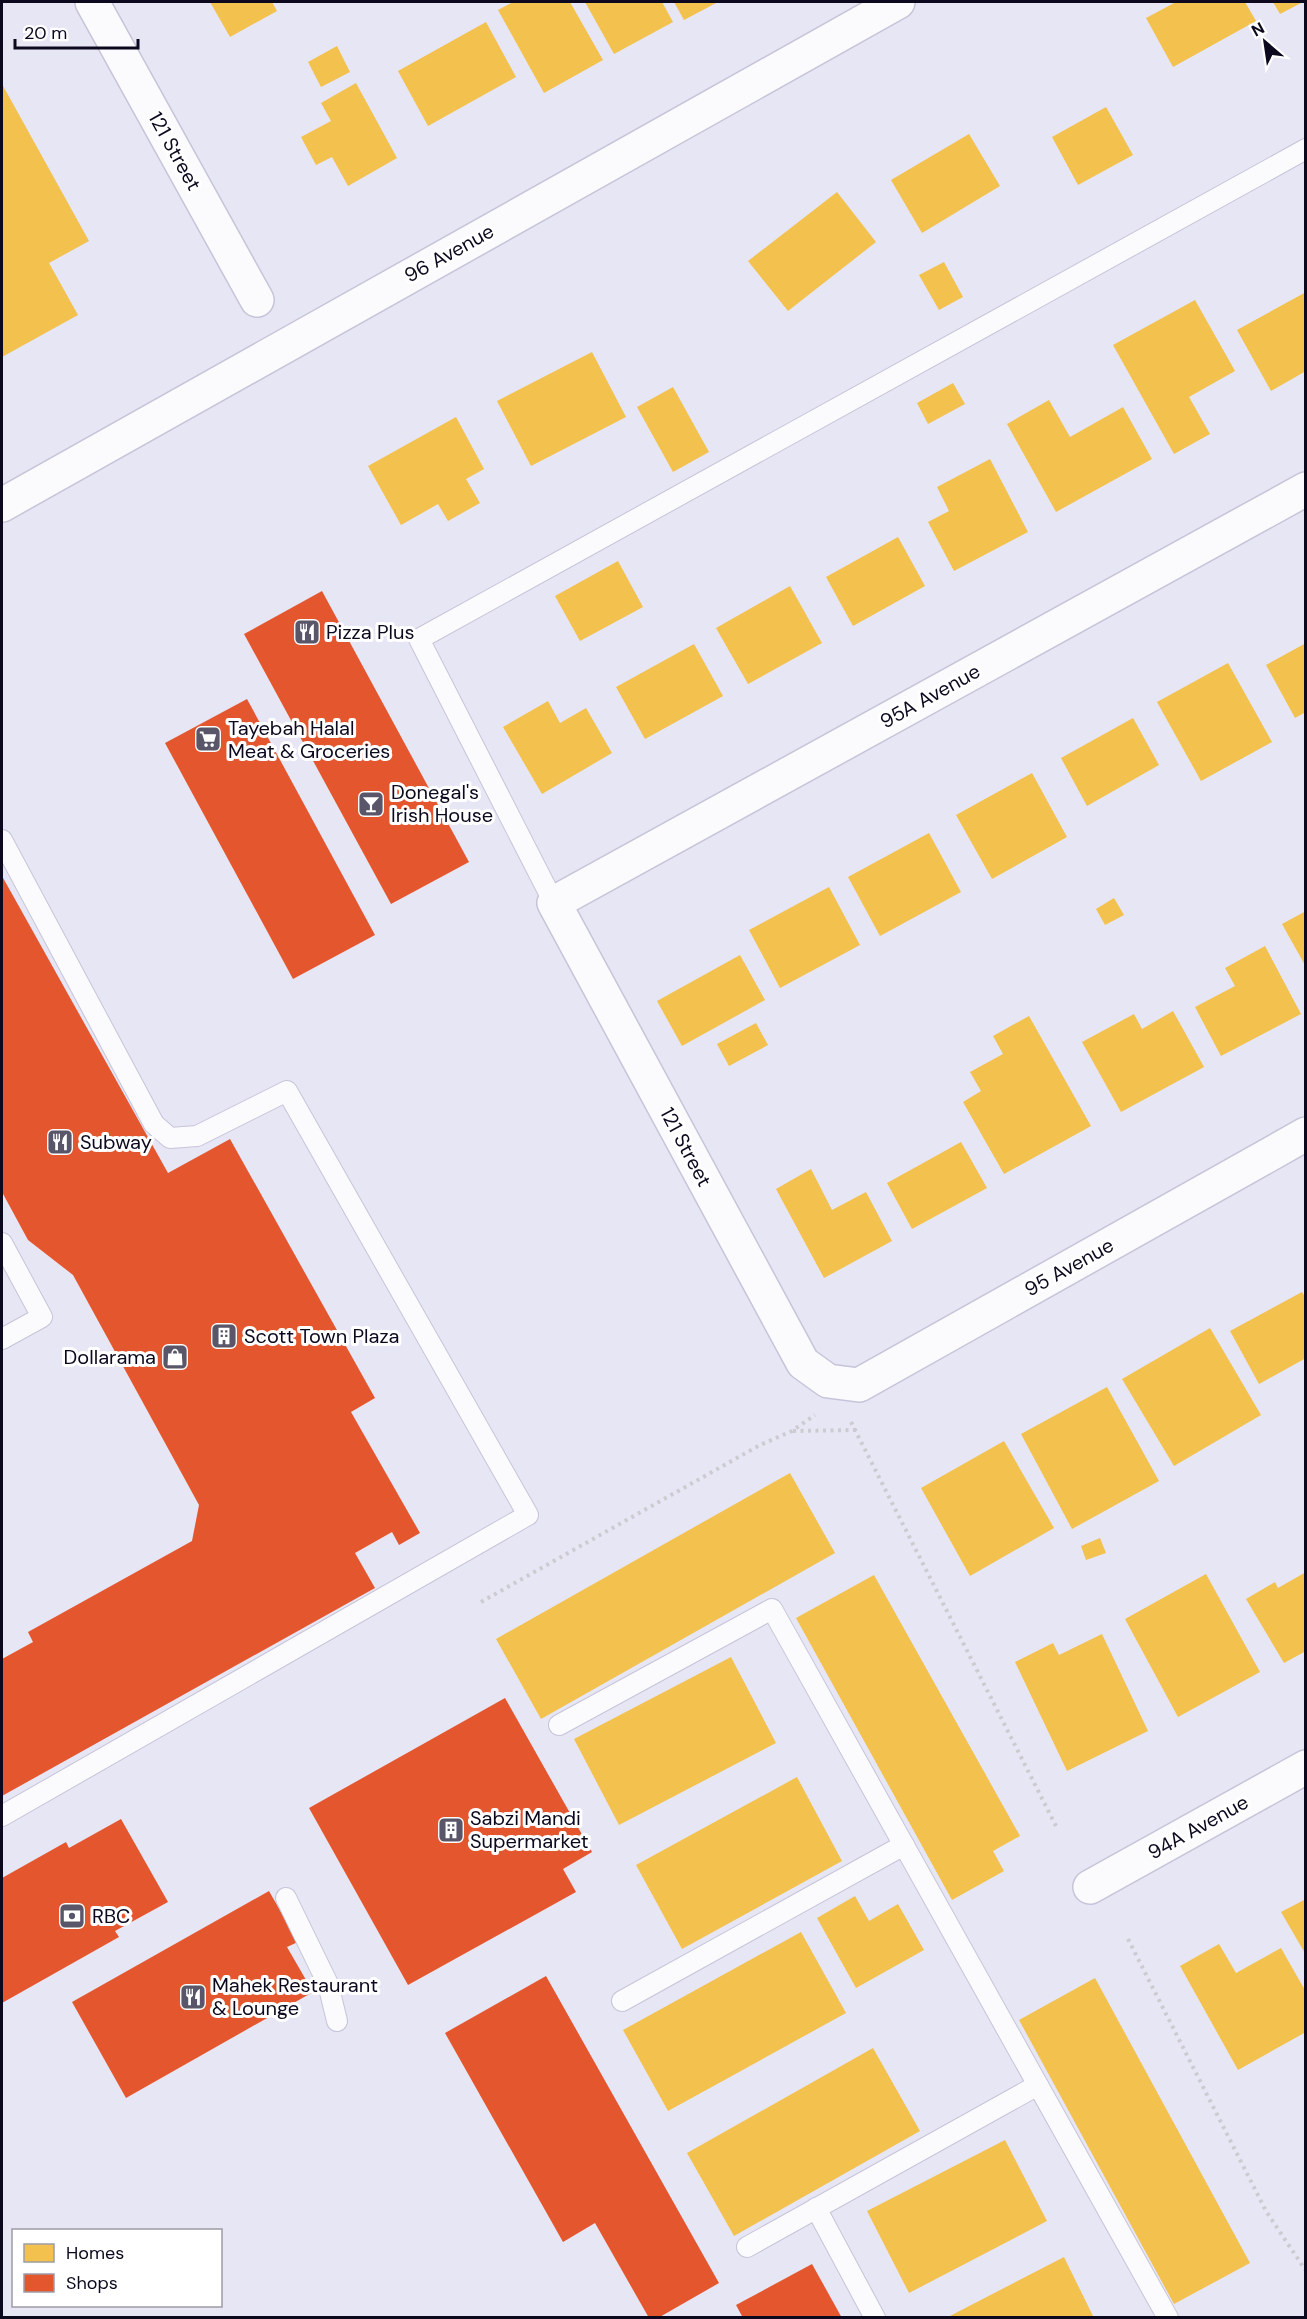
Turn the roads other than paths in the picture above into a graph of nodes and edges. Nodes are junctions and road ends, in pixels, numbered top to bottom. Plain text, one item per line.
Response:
1 (92, 2) edge
2 (898, 2) edge
3 (1305, 149) edge
4 (257, 300) dead end
5 (1305, 489) edge
6 (2, 506) edge
7 (2, 840) edge
8 (554, 903) junction
9 (1305, 1134) edge
10 (2, 1243) edge
11 (2, 1339) edge
12 (824, 1394) joint
13 (559, 1725) dead end
14 (1305, 1767) edge
15 (2, 1816) edge
16 (904, 1845) junction
17 (1090, 1887) dead end
18 (286, 1899) dead end
19 (622, 2001) dead end
20 (337, 2021) dead end
21 (1038, 2085) junction
22 (816, 2208) junction
23 (747, 2247) dead end
24 (874, 2318) edge
25 (1168, 2318) edge

1 - 4 street, 121 Street
2 - 6 street, 96 Avenue
3 - 8 lane
5 - 8 street, 95A Avenue
7 - 15 lane
8 - 12 street, 121 Street
9 - 12 street, 95 Avenue
10 - 11 lane
13 - 16 lane
14 - 17 street, 94A Avenue
16 - 19 lane
16 - 21 lane
18 - 20 lane
21 - 22 lane
21 - 25 lane
22 - 23 lane
22 - 24 lane

